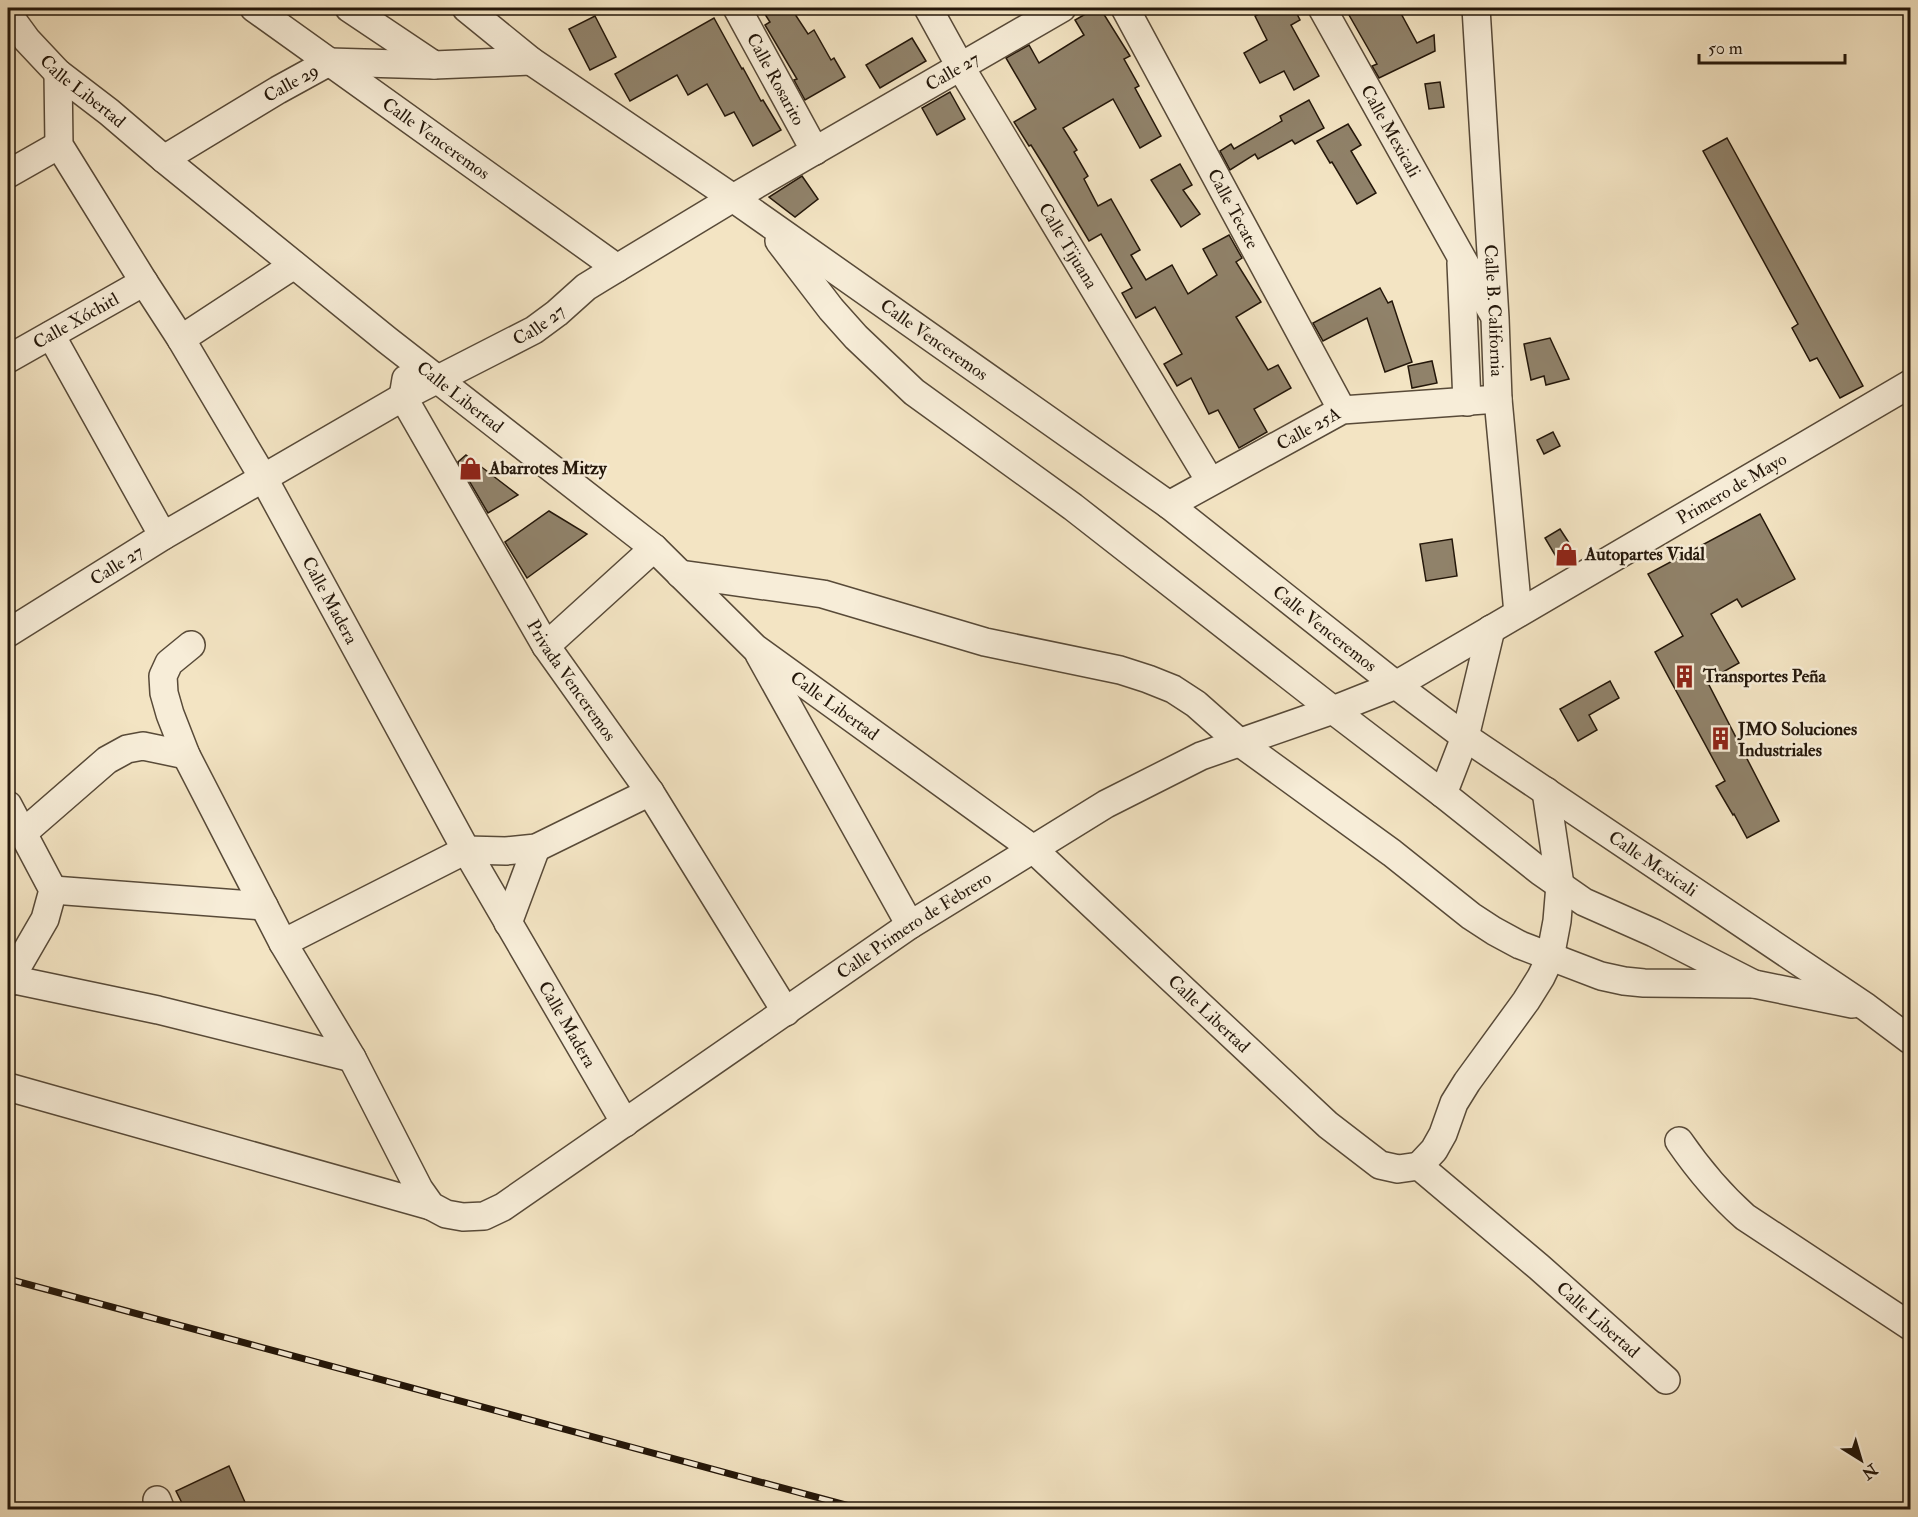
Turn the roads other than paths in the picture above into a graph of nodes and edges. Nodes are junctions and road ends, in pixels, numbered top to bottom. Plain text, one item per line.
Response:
1 (254, 8) edge
2 (349, 8) edge
3 (466, 8) edge
4 (737, 8) edge
5 (928, 8) edge
6 (1062, 8) edge
7 (1125, 8) edge
8 (1322, 8) edge
9 (1476, 8) edge
10 (8, 14) edge
11 (531, 61) junction
12 (329, 62) junction
13 (434, 66) junction
14 (960, 66) junction
15 (58, 73) junction
16 (59, 145) junction
17 (814, 151) junction
18 (164, 159) junction
19 (8, 174) edge
20 (733, 198) junction
21 (764, 221) junction
22 (1460, 256) junction
23 (294, 265) junction
24 (617, 268) junction
25 (144, 282) junction
26 (1495, 318) junction
27 (51, 335) junction
28 (181, 339) junction
29 (387, 340) junction
30 (8, 359) edge
31 (437, 379) junction
32 (1911, 384) edge
33 (403, 397) junction
34 (1498, 399) junction
35 (1467, 402) junction
36 (1342, 410) junction
37 (264, 479) junction
38 (1210, 482) junction
39 (1170, 505) junction
40 (163, 536) junction
41 (654, 548) junction
42 (680, 574) junction
43 (1518, 613) junction
44 (1491, 629) junction
45 (8, 633) edge
46 (191, 645) dead end
47 (546, 646) junction
48 (755, 648) junction
49 (1396, 685) junction
50 (1332, 710) junction
51 (1465, 737) junction
52 (1239, 742) junction
53 (186, 755) junction
54 (1546, 791) junction
55 (650, 792) junction
56 (1443, 794) junction
57 (8, 805) edge
58 (23, 832) junction
59 (536, 848) junction
60 (1033, 849) junction
61 (465, 850) junction
62 (1560, 885) junction
63 (53, 890) junction
64 (264, 906) junction
65 (508, 923) junction
66 (910, 925) junction
67 (283, 943) junction
68 (1550, 958) junction
69 (9, 981) edge
70 (1754, 984) junction
71 (1866, 1007) junction
72 (786, 1012) junction
73 (1911, 1040) edge
74 (352, 1058) junction
75 (12, 1083) edge
76 (626, 1124) junction
77 (1679, 1142) dead end
78 (1419, 1166) junction
79 (431, 1206) junction
80 (1911, 1326) edge
81 (1666, 1380) dead end

1 - 12 street, Calle Venceremos
2 - 13 street
3 - 11 street, Calle Venceremos
4 - 17 street, Calle Rosarito
5 - 14 street, Calle Tijuana
6 - 14 street, Calle 27
7 - 36 street, Calle Tecate
8 - 22 street, Calle Mexicali
9 - 26 street, Calle B. California
10 - 15 street, Calle Libertad
11 - 13 street, Calle 29
11 - 20 street, Calle Venceremos
12 - 13 street, Calle 29
12 - 18 street, Calle 29
12 - 24 street, Calle Venceremos
14 - 17 street, Calle 27
14 - 38 street, Calle Tijuana
15 - 16 street
15 - 18 street, Calle Libertad
16 - 19 street
16 - 25 street, Calle Madera
17 - 20 street, Calle 27
18 - 23 street, Calle Libertad
20 - 21 street, Calle Venceremos
20 - 24 street, Calle 27
21 - 39 street, Calle Venceremos
21 - 50 street
22 - 26 street, Calle Mexicali
22 - 35 street, Calle Mexicali
23 - 28 street
23 - 29 street, Calle Libertad
24 - 31 street, Calle 27
25 - 27 street, Calle Xóchitl
25 - 28 street, Calle Madera
26 - 34 street, Calle B. California
27 - 30 street, Calle Xóchitl
27 - 40 street
28 - 37 street, Calle Madera
29 - 31 street, Calle Libertad
29 - 33 street
31 - 33 street, Calle 27
31 - 41 street, Calle Libertad
32 - 43 street, Primero de Mayo
33 - 37 street, Calle 27
33 - 47 street, Privada Venceremos
34 - 35 street, Calle 25A
34 - 43 street, Calle B. California
35 - 36 street, Calle 25A
36 - 38 street, Calle 25A
37 - 40 street, Calle 27
37 - 61 street, Calle Madera
38 - 39 street, Calle 25A
39 - 49 street, Calle Venceremos
40 - 45 street, Calle 27
41 - 42 street, Calle Libertad
41 - 47 street
42 - 48 street, Calle Libertad
42 - 52 street
43 - 44 street, Primero de Mayo
44 - 49 street, Primero de Mayo
44 - 51 street
46 - 53 street
47 - 55 street, Privada Venceremos
48 - 60 street, Calle Libertad
48 - 66 street
49 - 50 street, Calle Primero de Febrero
49 - 51 street, Calle Mexicali
50 - 52 street, Calle Primero de Febrero
50 - 56 street
51 - 54 street, Calle Mexicali
51 - 56 street
52 - 60 street, Calle Primero de Febrero
52 - 68 street
53 - 58 street
53 - 64 street
54 - 62 street
54 - 71 street, Calle Mexicali
55 - 59 street
55 - 72 street, Privada Venceremos
56 - 62 street
57 - 58 street
58 - 63 street
59 - 61 street
59 - 65 street
60 - 66 street, Calle Primero de Febrero
60 - 78 street, Calle Libertad
61 - 65 street, Calle Madera
61 - 67 street
62 - 68 street
62 - 70 street
63 - 64 street
63 - 69 street
64 - 67 street
65 - 76 street, Calle Madera
66 - 72 street, Calle Primero de Febrero
67 - 74 street
68 - 70 street
68 - 78 street
69 - 74 street
70 - 71 street
71 - 73 street, Calle Mexicali
72 - 76 street, Calle Primero de Febrero
74 - 79 street
75 - 79 street
76 - 79 street, Calle Primero de Febrero
77 - 80 street
78 - 81 street, Calle Libertad

